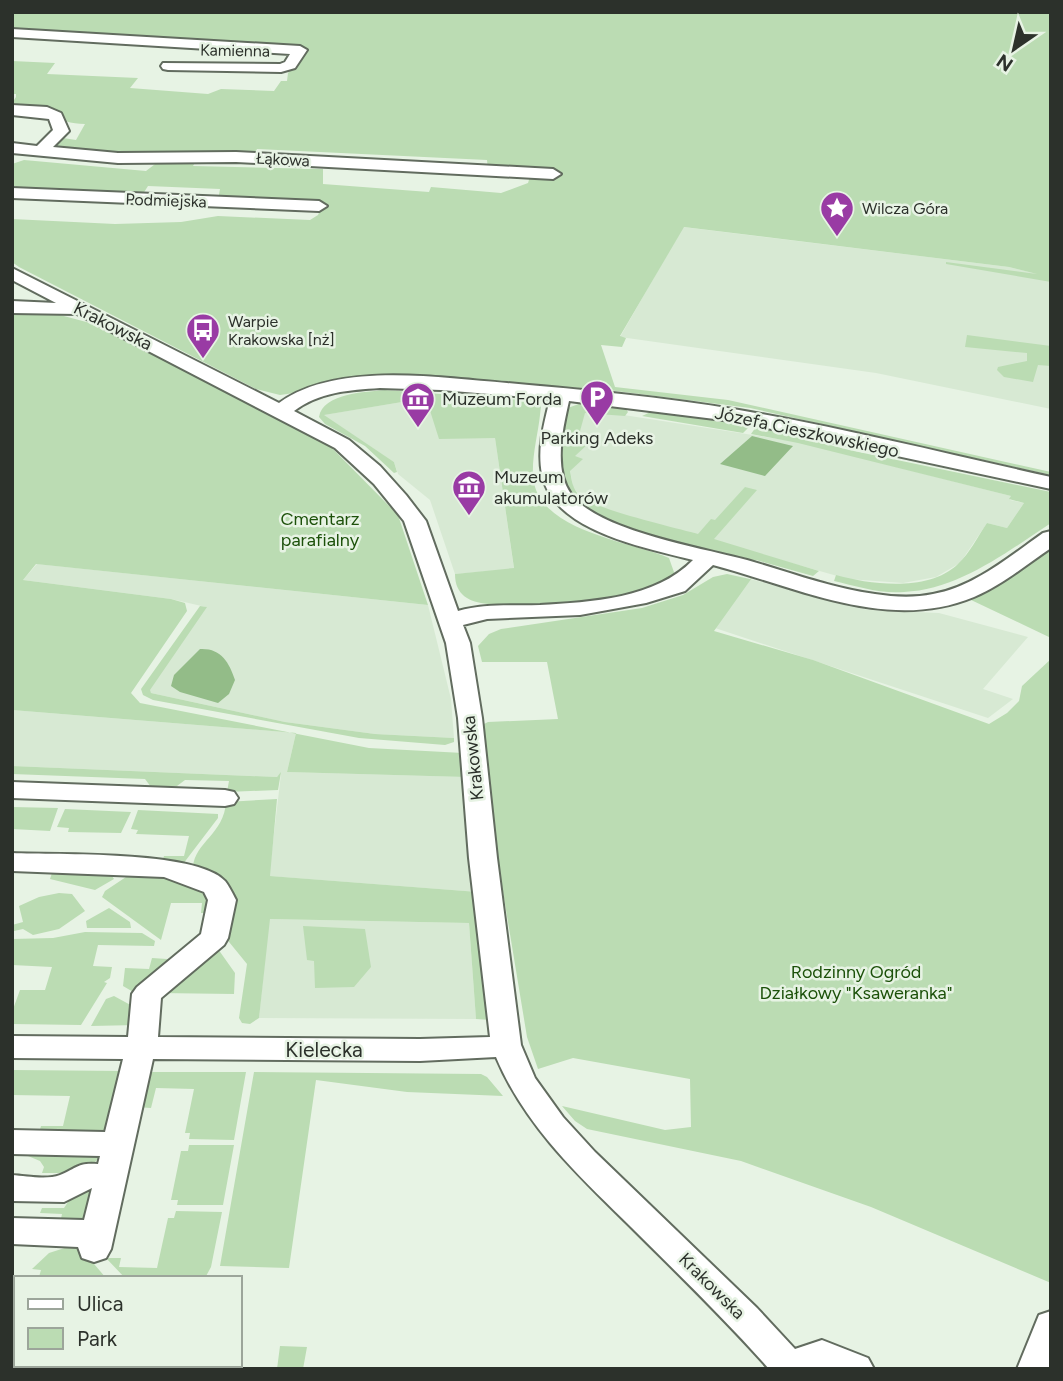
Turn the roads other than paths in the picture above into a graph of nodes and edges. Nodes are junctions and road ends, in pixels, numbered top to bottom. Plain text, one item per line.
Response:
1 (12, 33) edge
2 (168, 66) dead end
3 (12, 110) edge
4 (12, 148) edge
5 (40, 151) junction
6 (553, 174) dead end
7 (12, 193) edge
8 (319, 206) dead end
9 (15, 276) edge
10 (12, 307) edge
11 (80, 309) junction
12 (561, 394) junction
13 (280, 412) junction
14 (1051, 483) edge
15 (1051, 538) edge
16 (709, 557) junction
17 (451, 622) junction
18 (12, 790) edge
19 (225, 798) dead end
20 (12, 862) edge
21 (506, 1045) junction
22 (12, 1047) edge
23 (140, 1048) junction
24 (12, 1142) edge
25 (118, 1144) junction
26 (110, 1177) junction
27 (12, 1188) edge
28 (12, 1231) edge
29 (1051, 1325) edge
30 (790, 1368) edge
31 (74, 1369) edge
32 (99, 1369) edge
33 (856, 1369) edge
34 (1035, 1369) edge

1 - 2 street, Kamienna
3 - 5 street
4 - 5 street, Łąkowa
5 - 6 street, Łąkowa
7 - 8 street, Podmiejska
9 - 11 street, Krakowska
10 - 11 street
11 - 13 street, Krakowska
12 - 13 street, Józefa Cieszkowskiego
12 - 14 street, Józefa Cieszkowskiego
12 - 16 street
13 - 17 street, Krakowska
15 - 16 street
16 - 17 street
17 - 21 street, Krakowska
18 - 19 street
20 - 23 street
21 - 23 street, Kielecka
21 - 30 street, Krakowska
22 - 23 street, Kielecka
23 - 25 street
24 - 25 street
25 - 26 street
26 - 27 street
26 - 28 street
29 - 34 street
30 - 33 street
31 - 32 street

